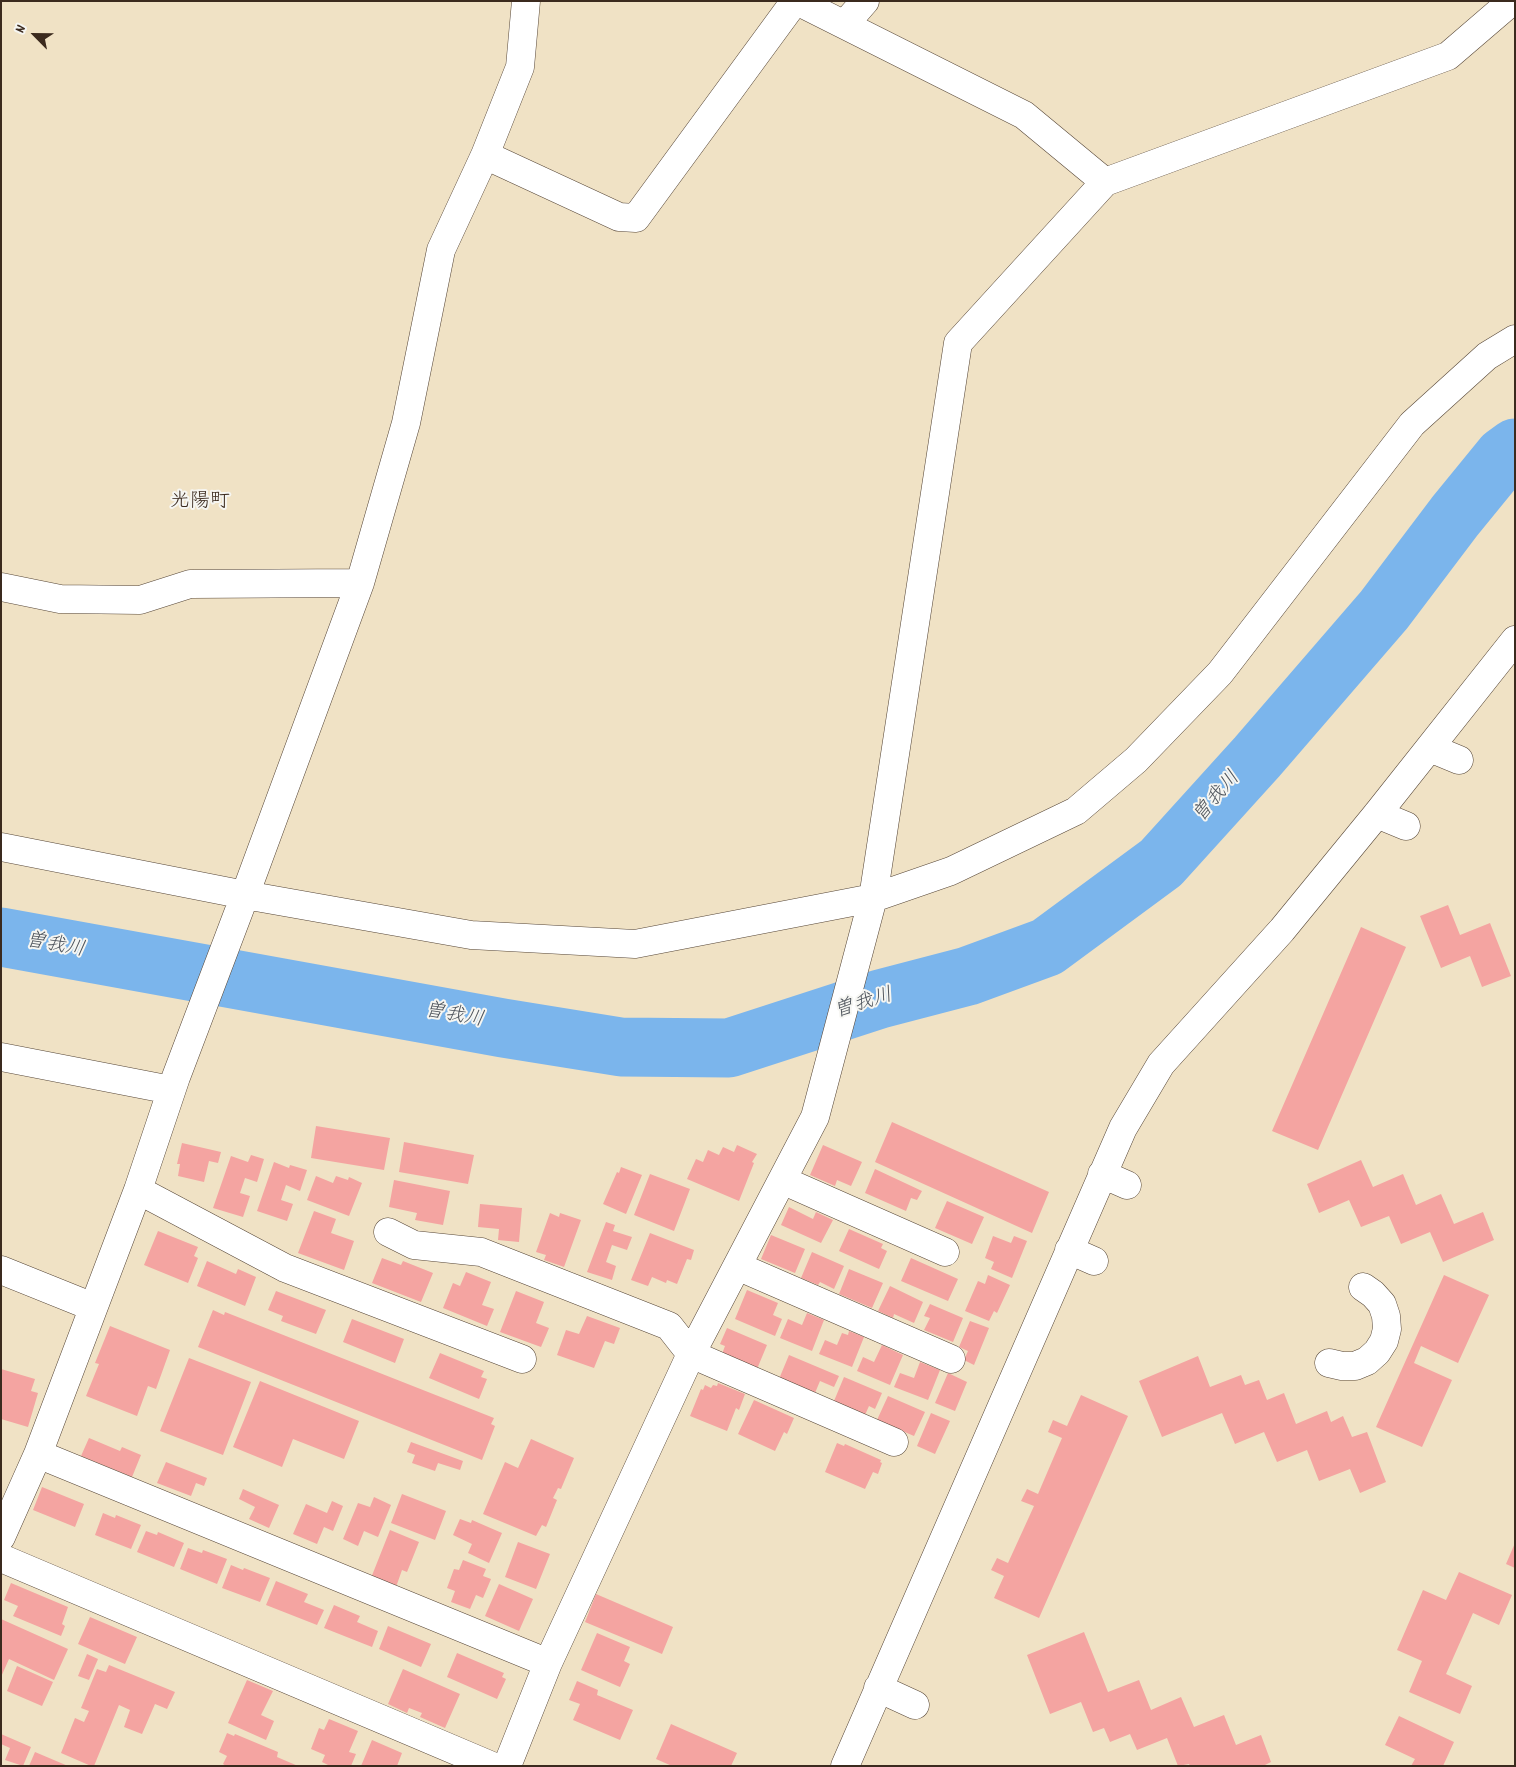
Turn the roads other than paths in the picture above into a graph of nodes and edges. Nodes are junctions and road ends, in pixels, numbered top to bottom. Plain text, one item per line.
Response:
1 (526, 1) edge
2 (796, 1) edge
3 (865, 1) edge
4 (1512, 1) edge
5 (845, 24) junction
6 (485, 155) junction
7 (1105, 182) junction
8 (1515, 340) edge
9 (360, 584) junction
10 (1, 587) edge
11 (1515, 640) edge
12 (1430, 748) junction
13 (1459, 760) dead end
14 (1377, 814) junction
15 (1406, 826) dead end
16 (1, 847) edge
17 (873, 898) junction
18 (242, 904) junction
19 (1, 1057) edge
20 (174, 1084) junction
21 (1102, 1174) junction
22 (782, 1180) junction
23 (1127, 1185) dead end
24 (138, 1190) junction
25 (388, 1232) dead end
26 (1069, 1250) junction
27 (945, 1252) dead end
28 (1094, 1261) dead end
29 (737, 1266) junction
30 (1, 1270) edge
31 (1363, 1287) dead end
32 (93, 1307) junction
33 (691, 1354) junction
34 (522, 1359) dead end
35 (951, 1359) dead end
36 (1329, 1363) dead end
37 (894, 1442) dead end
38 (38, 1454) junction
39 (1, 1537) edge
40 (1, 1558) edge
41 (548, 1663) junction
42 (878, 1688) junction
43 (915, 1704) dead end
44 (492, 1766) edge
45 (507, 1766) edge
46 (844, 1766) edge

1 - 6 street
2 - 5 street
2 - 6 street
3 - 5 street
4 - 7 street
5 - 7 street
6 - 9 street
7 - 17 street
8 - 17 street
9 - 10 street
9 - 18 street
11 - 12 street
12 - 13 street
12 - 14 street
14 - 15 street
14 - 21 street
16 - 18 street
17 - 18 street
17 - 22 street
18 - 20 street
19 - 20 street
20 - 24 street
21 - 23 street
21 - 26 street
22 - 27 street
22 - 29 street
24 - 32 street
24 - 34 street
25 - 33 street
26 - 28 street
26 - 42 street
29 - 33 street
29 - 35 street
30 - 32 street
31 - 36 street
32 - 38 street
33 - 37 street
33 - 41 street
38 - 39 street
38 - 41 street
40 - 44 street
41 - 45 street
42 - 43 street
42 - 46 street

